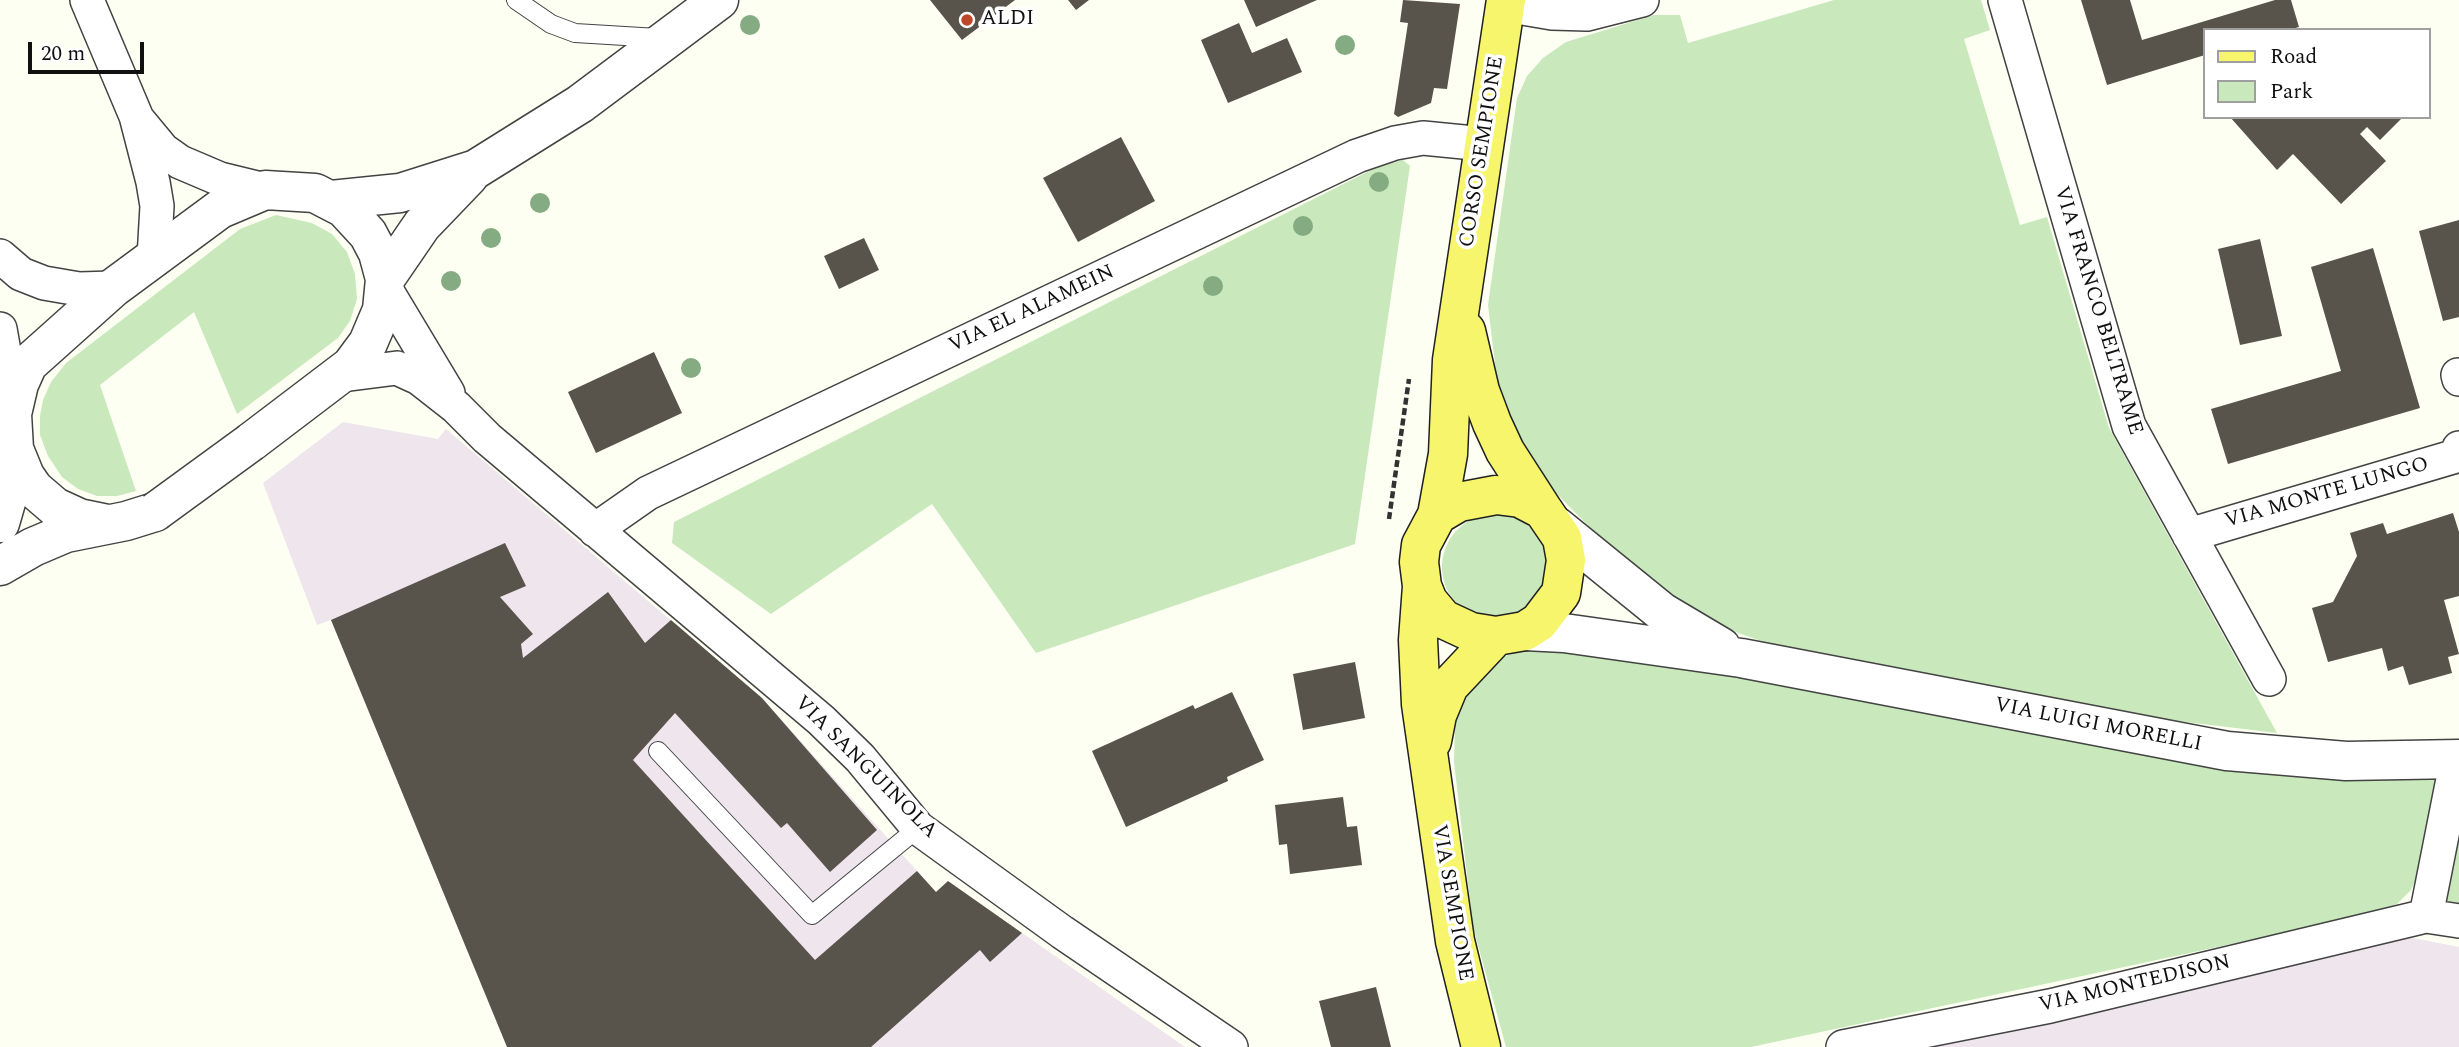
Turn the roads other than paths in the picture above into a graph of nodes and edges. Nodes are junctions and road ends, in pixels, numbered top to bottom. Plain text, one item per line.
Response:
1 (87, 0) edge
2 (516, 0) edge
3 (719, 0) edge
4 (1642, 0) edge
5 (2005, 0) edge
6 (1505, 3) edge
7 (668, 39) junction
8 (136, 116) junction
9 (1484, 144) junction
10 (476, 169) junction
11 (265, 190) junction
12 (331, 200) junction
13 (0, 256) edge
14 (154, 258) junction
15 (385, 284) junction
16 (113, 288) junction
17 (1461, 305) junction
18 (0, 329) edge
19 (342, 375) junction
20 (13, 402) junction
21 (456, 407) junction
22 (2459, 448) edge
23 (18, 461) junction
24 (1437, 515) junction
25 (1549, 518) junction
26 (0, 523) edge
27 (108, 524) junction
28 (596, 530) junction
29 (2189, 535) junction
30 (0, 566) edge
31 (1422, 586) junction
32 (1511, 634) junction
33 (1741, 658) junction
34 (2269, 678) dead end
35 (658, 751) dead end
36 (1429, 757) junction
37 (2458, 759) edge
38 (918, 828) junction
39 (2426, 916) junction
40 (2459, 921) edge
41 (1231, 1047) edge
42 (1481, 1047) edge
43 (1843, 1047) edge

1 - 8 street
2 - 7 lane
3 - 7 street
4 - 6 street
5 - 29 street, VIA FRANCO BELTRAME
6 - 9 main road, CORSO SEMPIONE
7 - 10 street
8 - 11 street
8 - 14 street
9 - 17 main road, CORSO SEMPIONE
9 - 28 street, VIA EL ALAMEIN
10 - 12 street
10 - 15 street
11 - 12 street
11 - 14 street
12 - 15 street
13 - 16 street
14 - 16 street
15 - 19 street
15 - 21 street, VIA SANGUINOLA
16 - 20 street
17 - 24 main road, CORSO SEMPIONE
17 - 25 main road, CORSO SEMPIONE
18 - 20 street
19 - 21 street, VIA SANGUINOLA
19 - 27 street, bridge
20 - 23 street
21 - 28 street, VIA SANGUINOLA
22 - 29 street, VIA MONTE LUNGO
23 - 26 street
23 - 27 street
24 - 25 main road
24 - 31 main road
25 - 32 main road
25 - 33 street, VIA LUIGI MORELLI
27 - 30 street
28 - 38 street, VIA SANGUINOLA
29 - 34 street, VIA FRANCO BELTRAME
31 - 32 main road
31 - 36 main road, VIA SEMPIONE
32 - 33 street, VIA LUIGI MORELLI
32 - 36 main road, VIA SEMPIONE
33 - 37 street, VIA LUIGI MORELLI
35 - 38 lane
36 - 42 main road, VIA SEMPIONE
37 - 39 street
38 - 41 street, VIA SANGUINOLA
39 - 40 street, VIA MONTEDISON
39 - 43 street, VIA MONTEDISON

